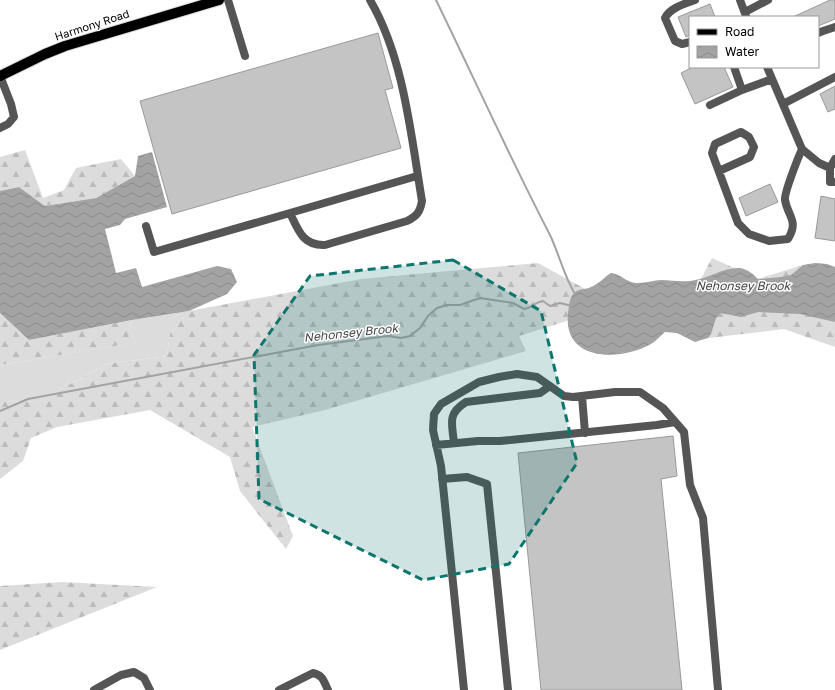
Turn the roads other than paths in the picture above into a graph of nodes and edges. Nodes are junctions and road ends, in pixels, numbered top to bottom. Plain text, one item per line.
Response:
1 (219, 0) edge
2 (228, 0) edge
3 (370, 0) edge
4 (695, 0) edge
5 (740, 0) edge
6 (768, 0) edge
7 (745, 15) edge
8 (835, 27) edge
9 (819, 33) edge
10 (689, 42) edge
11 (245, 56) dead end
12 (734, 68) edge
13 (767, 68) edge
14 (0, 76) edge
15 (835, 77) edge
16 (772, 79) junction
17 (742, 90) junction
18 (783, 104) junction
19 (710, 105) dead end
20 (0, 128) edge
21 (802, 149) junction
22 (835, 159) edge
23 (830, 168) junction
24 (718, 171) junction
25 (417, 176) junction
26 (835, 182) edge
27 (290, 213) junction
28 (146, 226) dead end
29 (550, 386) junction
30 (582, 396) junction
31 (675, 422) junction
32 (585, 433) junction
33 (454, 443) junction
34 (436, 445) junction
35 (442, 479) junction
36 (94, 690) edge
37 (150, 690) edge
38 (280, 690) edge
39 (328, 690) edge
40 (464, 690) edge
41 (508, 690) edge
42 (718, 690) edge

1 - 14 main road, Harmony Road
2 - 11 street
3 - 25 street
4 - 10 street
5 - 7 street
6 - 7 street
8 - 9 street
12 - 17 street
13 - 16 street
14 - 20 street
15 - 18 street
16 - 17 street
16 - 18 street
17 - 19 street
18 - 21 street
21 - 23 street
21 - 24 street
22 - 23 street
23 - 26 street
24 - 24 street
25 - 27 street
25 - 27 street
27 - 28 street
29 - 30 street
29 - 33 street
29 - 34 street
30 - 31 street
30 - 32 street
31 - 32 street
31 - 42 street
32 - 33 street
33 - 34 street
34 - 35 street
35 - 40 street
35 - 41 street
36 - 37 street
38 - 39 street

